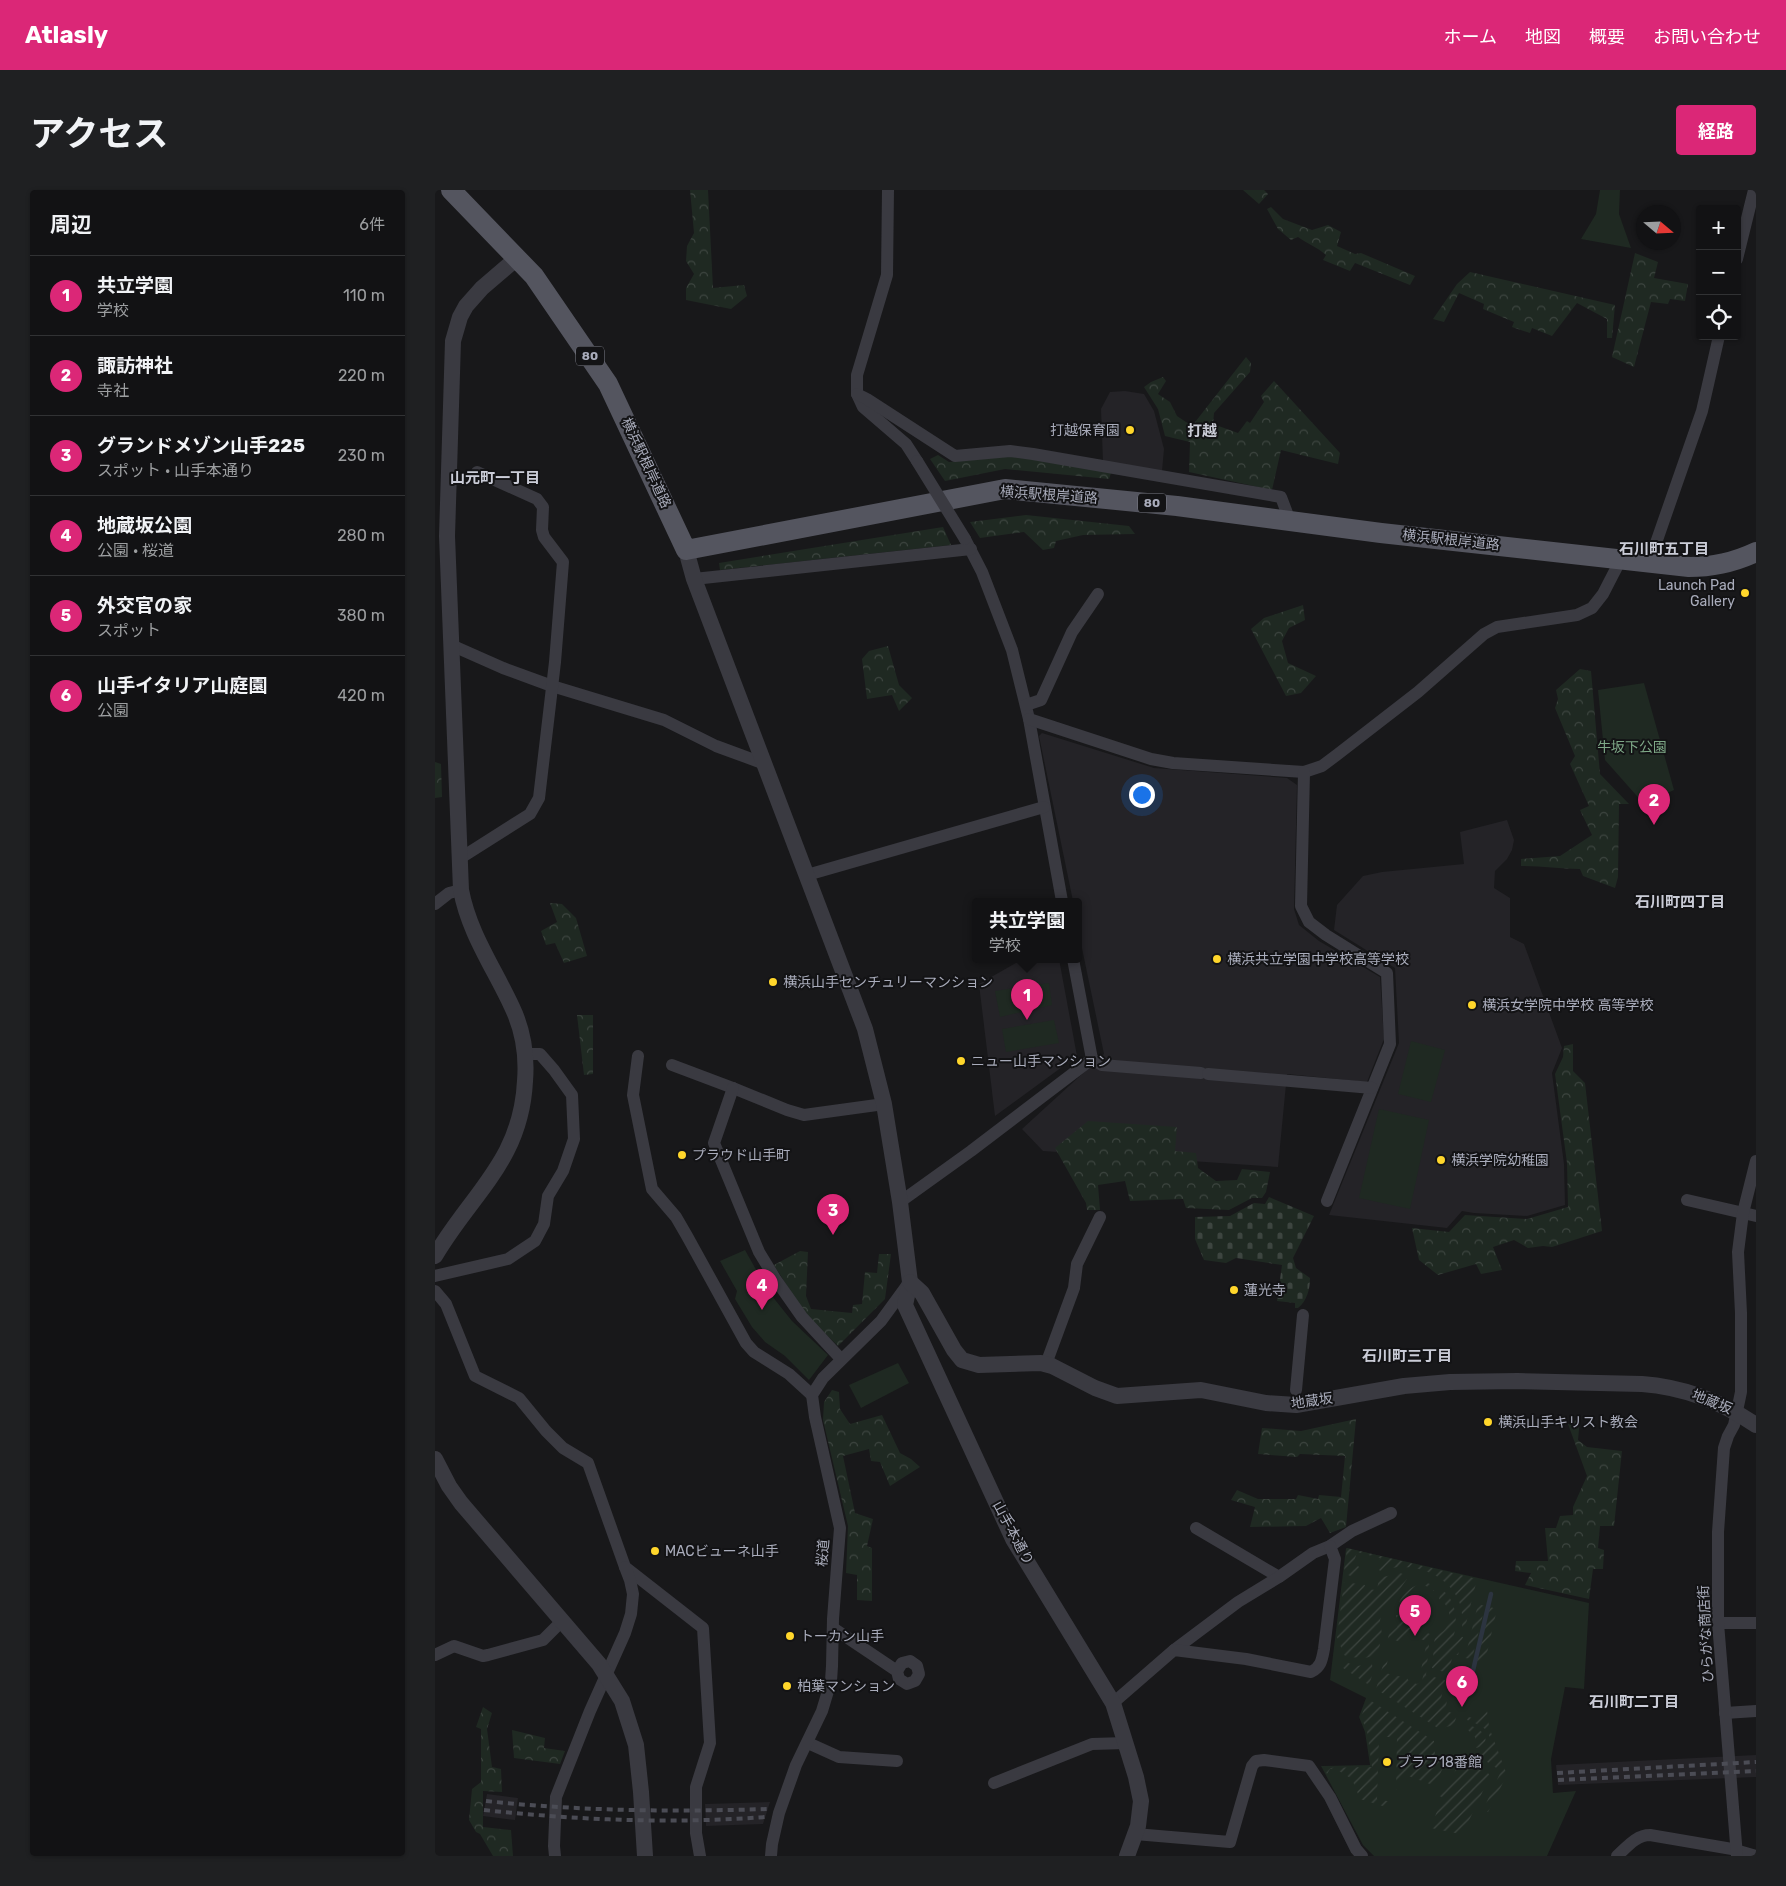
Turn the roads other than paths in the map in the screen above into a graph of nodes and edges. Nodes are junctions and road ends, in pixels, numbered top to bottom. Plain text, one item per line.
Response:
1 (451, 190) edge
2 (888, 190) edge
3 (1755, 190) edge
4 (1739, 250) edge
5 (517, 258) junction
6 (1718, 340) edge
7 (857, 394) junction
8 (477, 472) dead end
9 (1290, 521) junction
10 (968, 544) junction
11 (687, 550) junction
12 (1756, 552) edge
13 (1621, 559) junction
14 (1649, 563) junction
15 (694, 579) junction
16 (1097, 594) dead end
17 (451, 645) junction
18 (552, 686) junction
19 (1026, 704) junction
20 (1029, 719) junction
21 (765, 764) junction
22 (1304, 772) junction
23 (1044, 807) junction
24 (459, 859) junction
25 (807, 875) junction
26 (461, 890) junction
27 (1061, 898) edge
28 (435, 904) edge
29 (1074, 963) edge
30 (525, 1054) junction
31 (638, 1056) dead end
32 (1092, 1059) junction
33 (671, 1065) dead end
34 (733, 1088) junction
35 (1371, 1088) junction
36 (884, 1104) junction
37 (1756, 1161) edge
38 (1687, 1200) dead end
39 (1327, 1201) dead end
40 (900, 1202) junction
41 (1750, 1214) edge
42 (1101, 1216) dead end
43 (435, 1256) edge
44 (435, 1276) edge
45 (910, 1282) junction
46 (435, 1292) edge
47 (1303, 1315) dead end
48 (841, 1359) junction
49 (1046, 1364) junction
50 (1296, 1390) dead end
51 (812, 1395) junction
52 (1737, 1412) junction
53 (1756, 1425) edge
54 (435, 1459) edge
55 (1391, 1513) dead end
56 (1196, 1528) dead end
57 (1330, 1546) junction
58 (625, 1567) junction
59 (1279, 1577) junction
60 (563, 1621) junction
61 (1718, 1623) junction
62 (1756, 1623) edge
63 (833, 1628) junction
64 (1175, 1650) junction
65 (435, 1654) edge
66 (897, 1671) dead end
67 (607, 1675) junction
68 (1113, 1703) junction
69 (1756, 1711) edge
70 (1725, 1712) junction
71 (808, 1743) junction
72 (1126, 1743) junction
73 (897, 1761) dead end
74 (993, 1783) dead end
75 (1135, 1834) junction
76 (1737, 1854) edge
77 (555, 1856) edge
78 (645, 1856) edge
79 (700, 1856) edge
80 (771, 1856) edge
81 (1127, 1856) edge
82 (1362, 1856) edge
83 (1617, 1856) edge
84 (1756, 1856) edge

1 - 5 main road, 横浜駅根岸道路 / 80
2 - 7 street
3 - 4 street
5 - 11 main road, 横浜駅根岸道路 / 80
5 - 17 street
6 - 14 street
7 - 9 street
7 - 10 street, bridge
8 - 18 street
9 - 11 main road, 横浜駅根岸道路 / 80
9 - 13 main road, 横浜駅根岸道路 / 80
10 - 15 street
10 - 19 street
11 - 15 street, 山手本通り
12 - 14 main road, 横浜駅根岸道路 / 80
13 - 14 main road, 横浜駅根岸道路 / 80
13 - 22 street
15 - 21 street, 山手本通り
16 - 19 street
17 - 18 street
17 - 24 street
18 - 21 street
18 - 24 street
19 - 20 street
20 - 22 street
20 - 23 street
21 - 25 street, 山手本通り
22 - 35 street
23 - 25 street
23 - 27 street
24 - 26 street
25 - 36 street, 山手本通り
26 - 28 street
26 - 30 street
29 - 32 street
30 - 43 street
30 - 44 street
31 - 51 street
32 - 35 street
32 - 40 street
33 - 34 street
34 - 36 street
34 - 48 street
35 - 39 street
36 - 40 street, 山手本通り
37 - 41 street, ひらがな商店街
38 - 41 street
40 - 45 street, 山手本通り
41 - 52 street, ひらがな商店街
42 - 49 street
45 - 48 street
45 - 49 street, 地蔵坂
45 - 68 street, 山手本通り
46 - 58 street
47 - 50 street
48 - 51 street
49 - 52 street, 地蔵坂
51 - 63 street, 桜道
52 - 53 street, 地蔵坂
52 - 61 street, ひらがな商店街
54 - 60 street
55 - 57 street
56 - 59 street
57 - 59 street
57 - 64 street
58 - 67 street
58 - 79 street
59 - 64 street
60 - 65 street
60 - 67 street
61 - 62 street
61 - 70 street, ひらがな商店街
63 - 66 street
63 - 71 street, 桜道
64 - 68 street
67 - 77 street
67 - 78 street
68 - 72 street, 山手本通り
69 - 70 street
70 - 76 street, ひらがな商店街
71 - 73 street
71 - 80 street, 桜道
72 - 74 street
72 - 75 street, 山手本通り
75 - 81 street, 山手本通り
75 - 82 street
76 - 83 street
76 - 84 street

